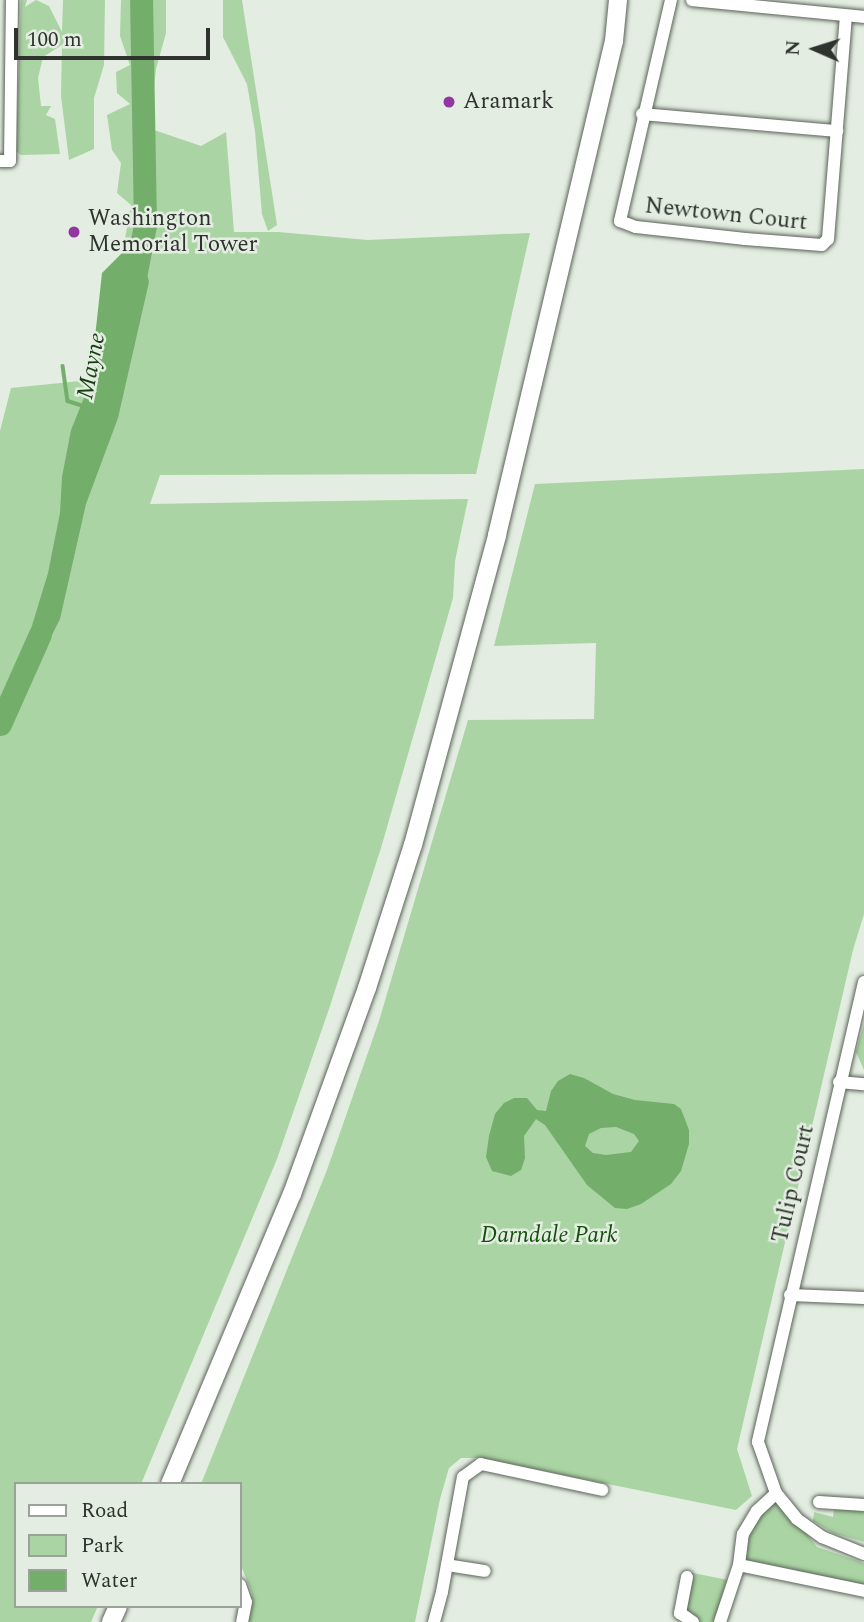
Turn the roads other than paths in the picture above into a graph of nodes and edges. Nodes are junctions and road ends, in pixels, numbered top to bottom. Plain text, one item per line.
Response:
1 (12, 0) edge
2 (618, 0) edge
3 (630, 0) edge
4 (671, 0) edge
5 (692, 0) edge
6 (846, 16) junction
7 (864, 17) edge
8 (614, 41) junction
9 (642, 114) junction
10 (837, 131) junction
11 (10, 161) edge
12 (864, 982) edge
13 (839, 1082) junction
14 (864, 1084) edge
15 (790, 1295) junction
16 (864, 1298) edge
17 (171, 1482) edge
18 (602, 1490) dead end
19 (776, 1493) junction
20 (819, 1502) dead end
21 (864, 1505) edge
22 (864, 1554) edge
23 (447, 1565) junction
24 (739, 1565) junction
25 (485, 1571) dead end
26 (687, 1577) dead end
27 (242, 1591) edge
28 (864, 1591) edge
29 (242, 1622) edge
30 (434, 1622) edge
31 (692, 1622) edge
32 (720, 1622) edge

1 - 11 street
2 - 8 main road
3 - 8 main road
4 - 9 street, Newtown Court
5 - 6 street
6 - 7 street
6 - 10 street, Newtown Court
8 - 17 main road
9 - 10 street
9 - 10 street, Newtown Court
12 - 13 street, Tulip Court
13 - 14 street
13 - 15 street, Tulip Court
15 - 16 street
15 - 19 street, Tulip Court
18 - 23 street
19 - 22 street
19 - 24 street
20 - 21 street
23 - 25 street
23 - 30 street
24 - 28 street
24 - 32 street
26 - 31 street
27 - 29 street

